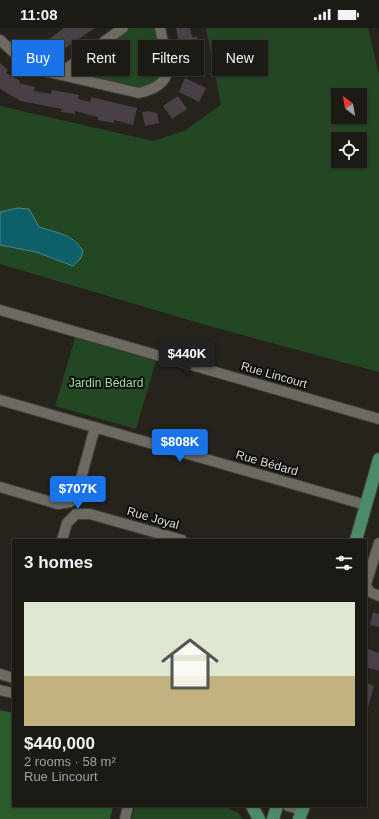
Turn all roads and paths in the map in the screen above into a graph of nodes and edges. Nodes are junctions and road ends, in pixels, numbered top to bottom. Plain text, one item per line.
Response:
1 (124, 28) edge
2 (160, 28) edge
3 (0, 40) edge
4 (12, 51) edge
5 (64, 70) edge
6 (64, 75) edge
7 (0, 310) edge
8 (0, 400) edge
9 (379, 419) edge
10 (95, 428) junction
11 (379, 459) edge
12 (0, 487) edge
13 (366, 505) junction
14 (62, 539) edge
15 (178, 539) edge
16 (356, 539) edge
17 (379, 543) edge
18 (370, 590) edge
19 (0, 674) edge
20 (12, 678) edge
21 (0, 690) edge
22 (12, 694) edge
23 (128, 807) edge
24 (253, 807) edge
25 (277, 807) edge
26 (290, 807) edge
27 (302, 812) edge
28 (125, 819) edge
29 (259, 819) edge
30 (273, 819) edge

1 - 5 street
2 - 6 street
3 - 4 street
7 - 9 street, Rue Lincourt
8 - 10 street, Rue Bédard
10 - 12 street
10 - 13 street, Rue Bédard
11 - 13 main road
13 - 16 main road
14 - 15 street, Rue Joyal
17 - 18 street
19 - 20 street
21 - 22 street
23 - 28 street
24 - 29 main road
25 - 30 main road
26 - 27 street

